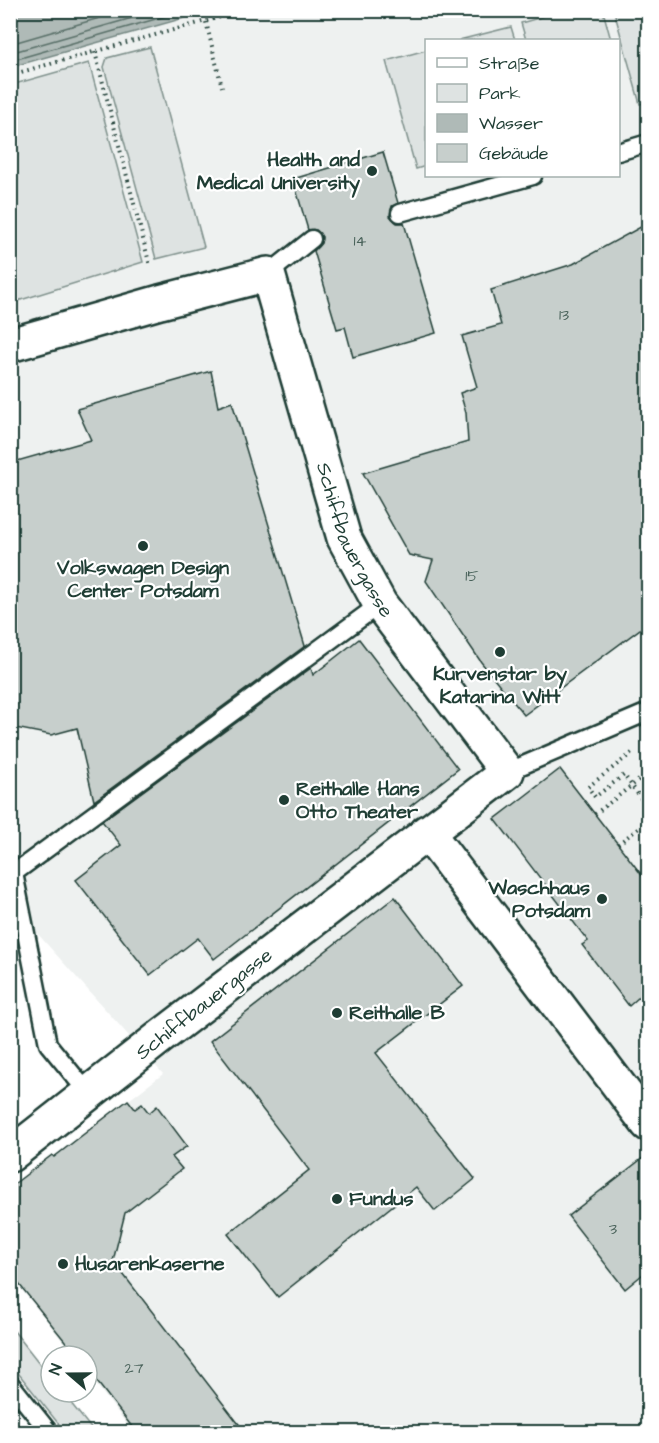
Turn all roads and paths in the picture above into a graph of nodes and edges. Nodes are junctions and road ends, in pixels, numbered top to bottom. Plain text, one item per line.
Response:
1 (246, 10) edge
2 (206, 22) junction
3 (95, 52) junction
4 (10, 75) edge
5 (222, 87) dead end
6 (648, 143) edge
7 (620, 151) edge
8 (529, 177) edge
9 (400, 213) dead end
10 (312, 239) dead end
11 (268, 274) junction
12 (160, 302) junction
13 (10, 345) edge
14 (380, 604) junction
15 (648, 712) edge
16 (635, 751) dead end
17 (507, 772) junction
18 (648, 773) edge
19 (632, 786) junction
20 (648, 808) edge
21 (595, 814) dead end
22 (648, 821) edge
23 (427, 832) junction
24 (618, 844) dead end
25 (12, 871) edge
26 (88, 1093) junction
27 (648, 1124) edge
28 (10, 1155) edge
29 (10, 1383) edge
30 (49, 1432) edge

1 - 2 path
2 - 3 path
2 - 5 path
3 - 4 path
3 - 12 path
6 - 7 lane
8 - 9 lane
10 - 11 lane
11 - 12 street
11 - 14 street, Schiffbauergasse
12 - 13 street
14 - 17 street, Schiffbauergasse
14 - 25 lane
15 - 17 lane, Schiffbauergasse
16 - 19 path
17 - 23 street, Schiffbauergasse
18 - 19 path
19 - 20 path
19 - 21 path
22 - 24 path
23 - 26 street, Schiffbauergasse
23 - 27 street
25 - 26 lane
26 - 28 street, Schiffbauergasse
29 - 30 lane

